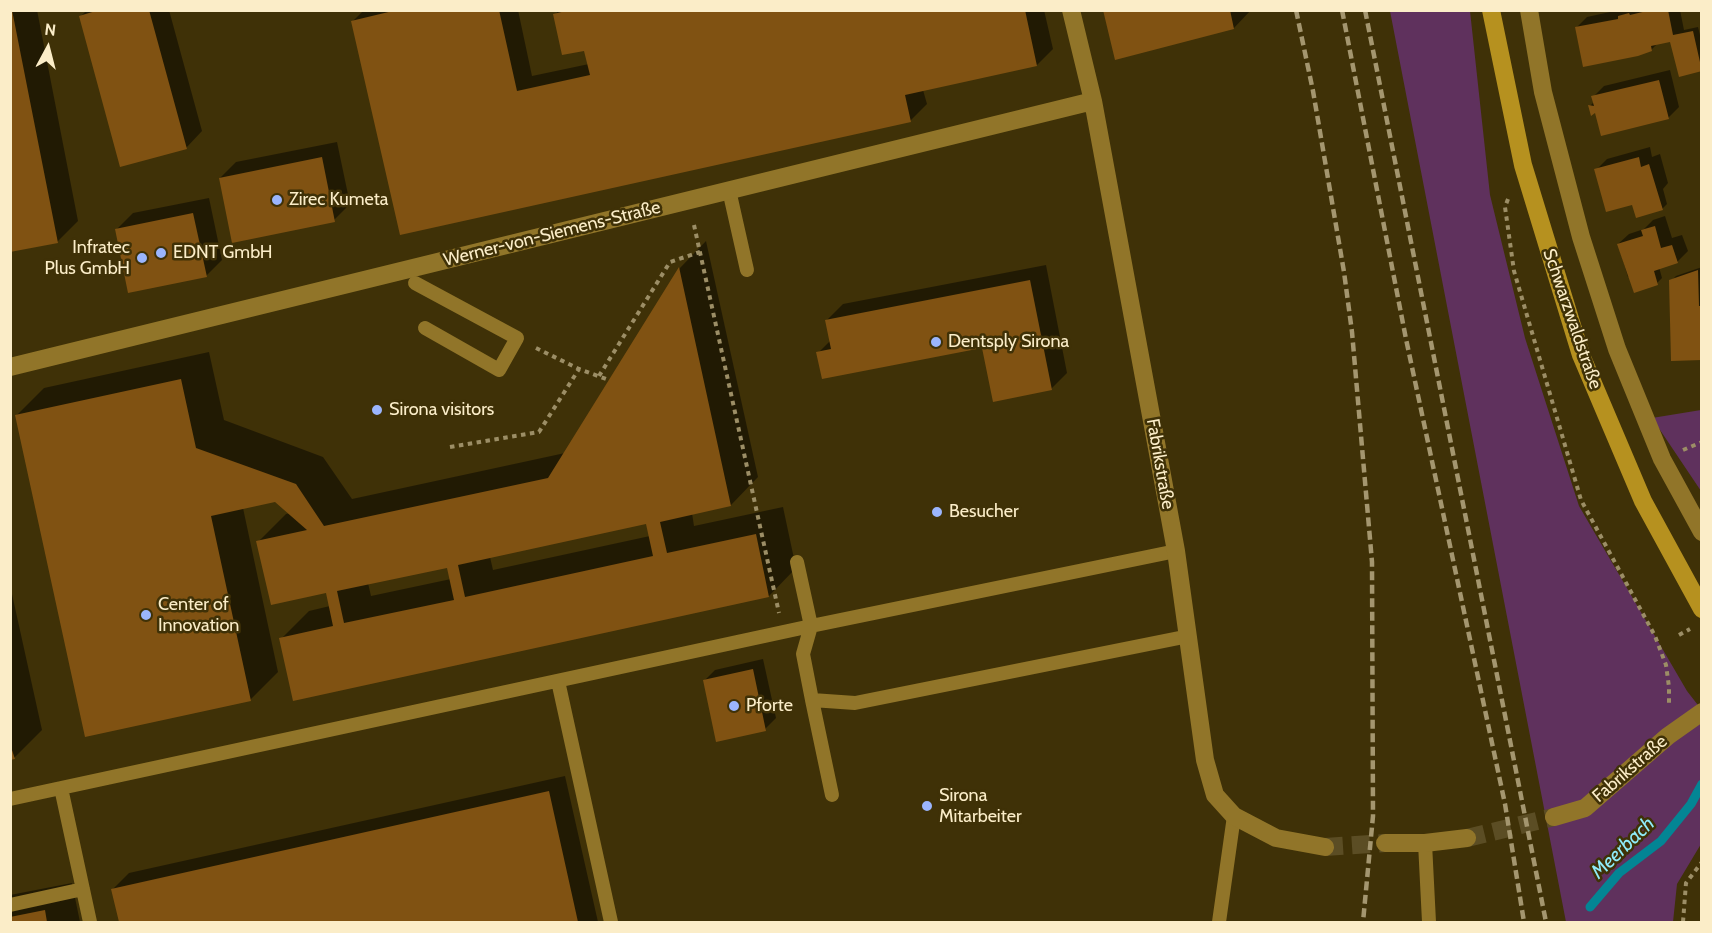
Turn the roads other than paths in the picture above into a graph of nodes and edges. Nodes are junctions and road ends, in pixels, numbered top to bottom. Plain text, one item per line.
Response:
1 (1071, 10) edge
2 (1491, 10) edge
3 (1529, 10) edge
4 (1093, 101) junction
5 (729, 190) junction
6 (747, 270) dead end
7 (415, 283) dead end
8 (425, 328) dead end
9 (10, 367) edge
10 (1701, 532) edge
11 (1176, 551) junction
12 (797, 562) dead end
13 (1701, 609) edge
14 (811, 626) junction
15 (1189, 636) junction
16 (558, 681) junction
17 (812, 700) junction
18 (1701, 712) edge
19 (61, 788) junction
20 (831, 795) dead end
21 (10, 799) edge
22 (1234, 816) junction
23 (1554, 817) tunnel mouth
24 (1467, 838) tunnel mouth
25 (1385, 843) tunnel mouth
26 (1425, 843) junction
27 (1325, 847) tunnel mouth
28 (83, 889) junction
29 (10, 905) edge
30 (90, 922) edge
31 (611, 922) edge
32 (1219, 922) edge
33 (1429, 922) edge

1 - 4 street, Fabrikstraße
2 - 13 main road, Schwarzwaldstraße
3 - 10 street, Schwarzwaldstraße
4 - 5 street, Werner-von-Siemens-Straße
4 - 11 street, Fabrikstraße
5 - 6 lane
5 - 9 street, Werner-von-Siemens-Straße
7 - 8 lane
11 - 14 lane
11 - 15 street, Fabrikstraße
12 - 14 lane
14 - 16 lane
14 - 17 lane
15 - 17 lane
15 - 22 street, Fabrikstraße
16 - 19 lane
16 - 31 lane
17 - 20 lane
18 - 23 street, Fabrikstraße
19 - 21 lane
19 - 28 lane
22 - 27 street, Fabrikstraße
22 - 32 lane
24 - 26 street
25 - 26 street
26 - 33 lane
28 - 29 lane
28 - 30 lane

